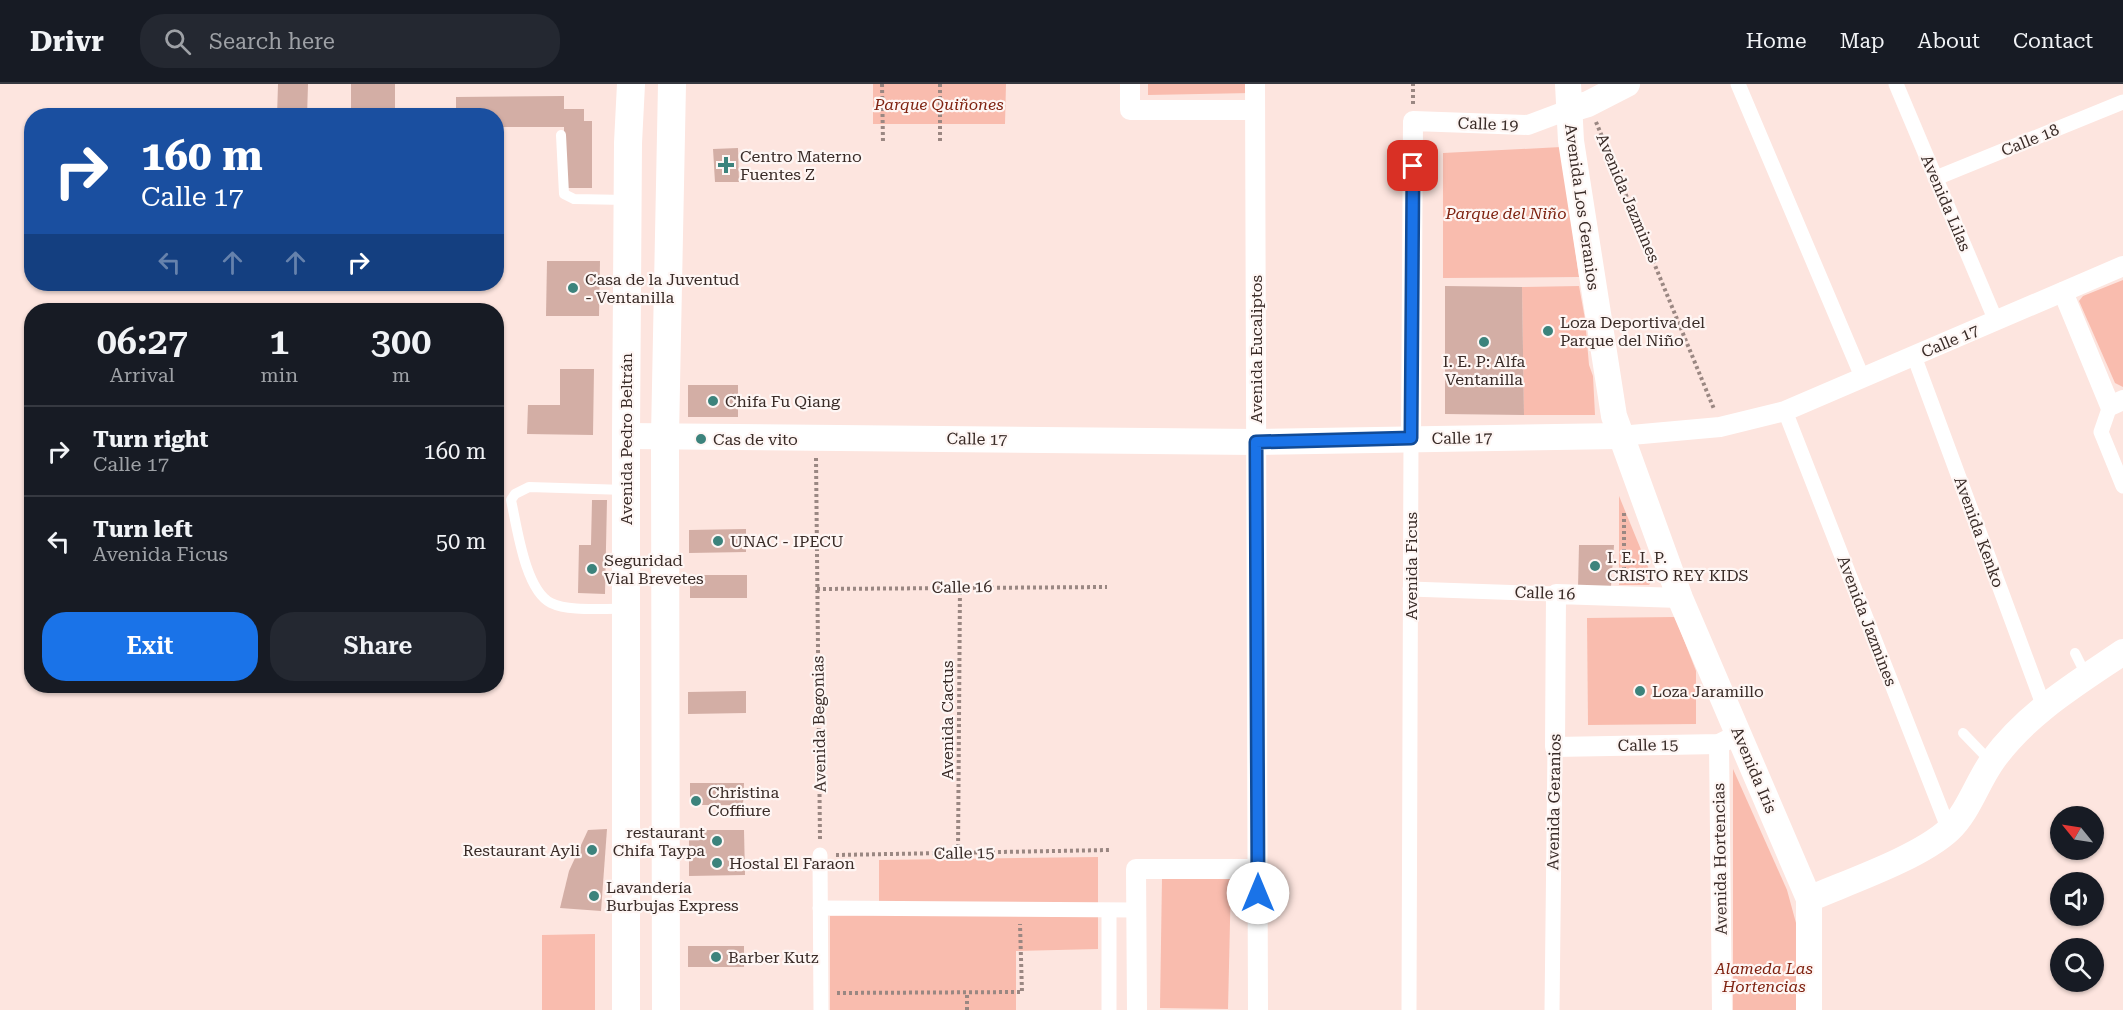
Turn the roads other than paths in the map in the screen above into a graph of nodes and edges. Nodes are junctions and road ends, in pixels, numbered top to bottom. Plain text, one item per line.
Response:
1 (631, 84) edge
2 (672, 84) edge
3 (1130, 84) edge
4 (1255, 84) edge
5 (1568, 84) edge
6 (1627, 84) edge
7 (1738, 84) edge
8 (1896, 84) edge
9 (2123, 102) edge
10 (1578, 107) junction
11 (1255, 110) junction
12 (1413, 121) joint
13 (561, 135) dead end
14 (1936, 178) junction
15 (628, 200) junction
16 (2123, 266) edge
17 (2063, 292) junction
18 (1996, 321) junction
19 (1914, 356) junction
20 (1863, 379) junction
21 (2116, 403) edge
22 (1785, 411) junction
23 (626, 436) junction
24 (665, 436) junction
25 (1620, 436) junction
26 (1411, 438) junction
27 (1256, 442) junction
28 (2123, 486) edge
29 (626, 490) junction
30 (1410, 589) junction
31 (1556, 594) junction
32 (1680, 598) junction
33 (626, 609) junction
34 (2123, 652) edge
35 (2075, 653) dead end
36 (2087, 677) junction
37 (2044, 707) junction
38 (1963, 733) dead end
39 (1729, 739) junction
40 (1555, 747) junction
41 (1991, 762) junction
42 (1949, 830) junction
43 (820, 855) road end
44 (1257, 869) junction
45 (1809, 899) junction
46 (820, 908) junction
47 (1136, 910) junction
48 (1109, 911) junction
49 (626, 1010) edge
50 (666, 1010) edge
51 (821, 1010) edge
52 (1109, 1010) edge
53 (1137, 1010) edge
54 (1258, 1010) edge
55 (1408, 1010) edge
56 (1552, 1010) edge
57 (1722, 1010) edge
58 (1809, 1010) edge

1 - 15 main road, Avenida Pedro Beltrán
2 - 24 main road
3 - 11 street
4 - 11 street, Avenida Eucaliptos
5 - 10 street, Avenida Los Geranios
6 - 10 street, Calle 19
7 - 20 street
8 - 14 street, Avenida Lilas
9 - 14 street, Calle 18
10 - 12 street, Calle 19
10 - 25 street, Avenida Los Geranios
11 - 27 street, Avenida Eucaliptos
12 - 26 street, Avenida Ficus
13 - 15 lane
14 - 18 street, Avenida Lilas
15 - 23 main road, Avenida Pedro Beltrán
16 - 17 street, Calle 17
17 - 18 street, Calle 17
17 - 21 street
18 - 19 street, Calle 17
19 - 20 street, Calle 17
19 - 37 street, Avenida Kenko
20 - 22 street, Calle 17
21 - 28 street
22 - 25 street, Calle 17
22 - 42 street, Avenida Jazmines
23 - 24 street, Calle 17
23 - 29 main road, Avenida Pedro Beltrán
24 - 27 street, Calle 17
24 - 50 main road
25 - 26 street, Calle 17
25 - 32 street, Avenida Iris
26 - 27 street, Calle 17
26 - 30 street, Avenida Ficus
27 - 44 street, Avenida Eucaliptos
29 - 33 main road, Avenida Pedro Beltrán
29 - 33 lane
30 - 31 street, Calle 16
30 - 55 street, Avenida Ficus
31 - 32 street, Calle 16
31 - 40 street, Avenida Geranios
32 - 39 street, Avenida Iris
33 - 49 main road, Avenida Pedro Beltrán
34 - 36 street
35 - 36 lane
36 - 37 street
37 - 41 street
38 - 41 lane
39 - 40 street, Calle 15
39 - 45 street, Avenida Iris
39 - 57 street, Avenida Hortencias
40 - 56 street, Avenida Geranios
41 - 42 street
42 - 45 street
43 - 46 street
44 - 47 street
44 - 54 street, Avenida Eucaliptos
45 - 58 street, Avenida Iris
46 - 48 street
46 - 51 street
47 - 48 street
47 - 53 street
48 - 52 street

